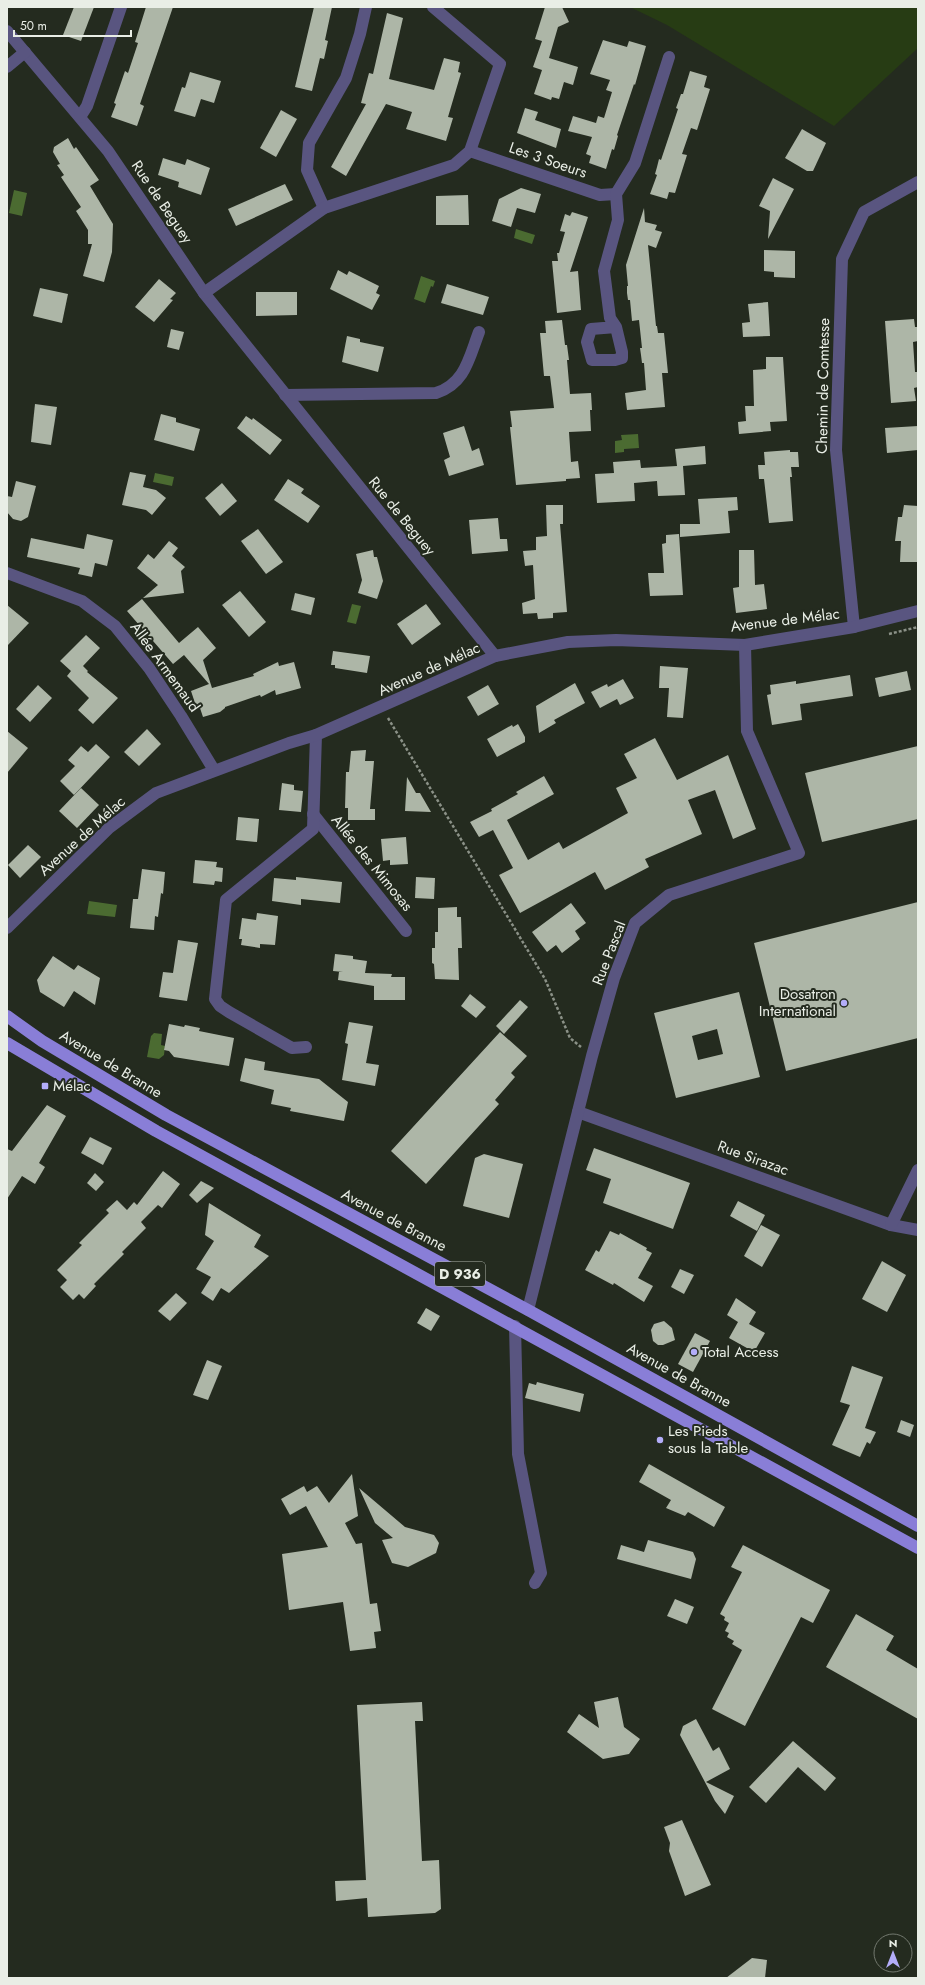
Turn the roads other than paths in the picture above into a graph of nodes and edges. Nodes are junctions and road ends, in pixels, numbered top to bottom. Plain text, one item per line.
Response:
1 (121, 7) edge
2 (366, 7) edge
3 (433, 7) edge
4 (7, 31) edge
5 (25, 52) junction
6 (669, 57) dead end
7 (7, 67) edge
8 (80, 117) junction
9 (470, 151) junction
10 (918, 182) edge
11 (616, 194) junction
12 (324, 208) junction
13 (204, 293) junction
14 (616, 327) dead end
15 (480, 332) dead end
16 (285, 395) junction
17 (7, 573) edge
18 (918, 611) edge
19 (854, 627) junction
20 (745, 645) junction
21 (495, 656) junction
22 (316, 735) junction
23 (214, 770) junction
24 (313, 814) junction
25 (9, 925) edge
26 (406, 931) dead end
27 (7, 1016) edge
28 (7, 1043) edge
29 (306, 1047) dead end
30 (578, 1112) junction
31 (918, 1170) edge
32 (891, 1225) junction
33 (918, 1230) edge
34 (528, 1310) junction
35 (515, 1326) junction
36 (918, 1526) edge
37 (918, 1548) edge
38 (535, 1583) dead end

1 - 8 street
2 - 12 street
3 - 9 street
4 - 5 street, Rue de Beguey
5 - 7 street
5 - 8 street, Rue de Beguey
6 - 11 street
8 - 13 street, Rue de Beguey
9 - 11 street, Les 3 Soeurs
9 - 12 street
10 - 19 street, Chemin de Comtesse
11 - 14 street
12 - 13 street
13 - 16 street, Rue de Beguey
15 - 16 street
16 - 21 street, Rue de Beguey
17 - 23 street, Allée Armemaud
18 - 19 street, Avenue de Mélac
19 - 20 street, Avenue de Mélac
20 - 21 street, Avenue de Mélac
20 - 30 street, Rue Pascal
21 - 22 street, Avenue de Mélac
22 - 23 street, Avenue de Mélac
22 - 24 street, Allée des Mimosas
23 - 25 street, Avenue de Mélac
24 - 26 street, Allée des Mimosas
24 - 29 street, Allée des Mimosas
27 - 34 main road, Avenue de Branne / D 936
28 - 35 main road, D 936
30 - 32 street, Rue Sirazac
30 - 34 street, Rue Pascal
31 - 32 street
32 - 33 street, Rue Sirazac
34 - 36 main road, Avenue de Branne / D 936
35 - 37 main road, D 936
35 - 38 street

